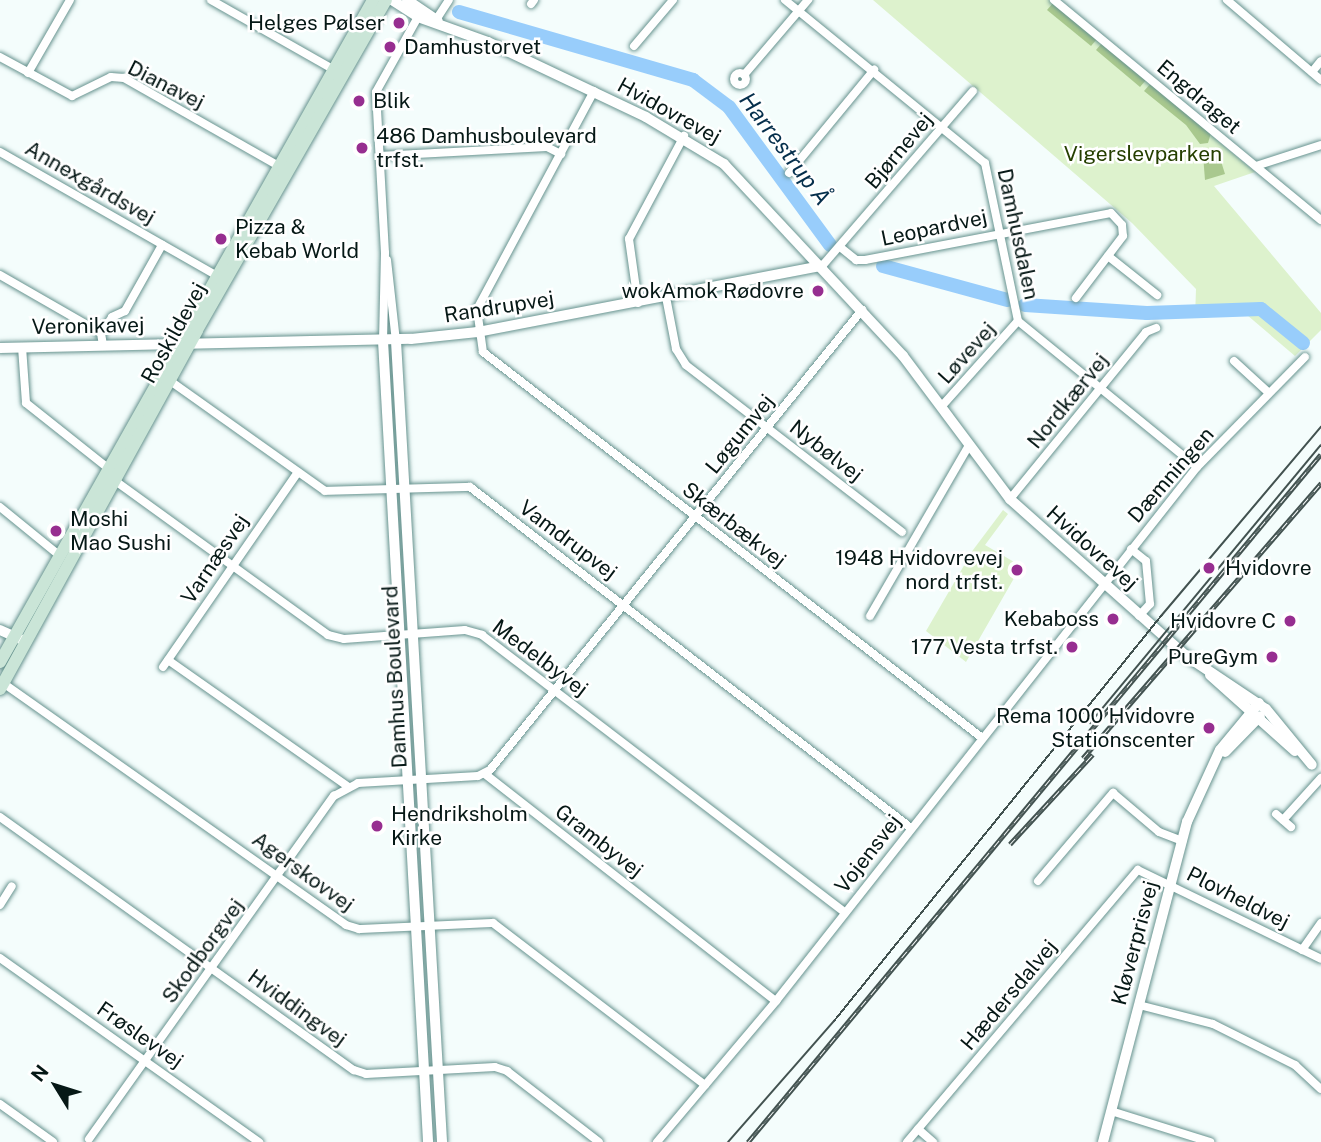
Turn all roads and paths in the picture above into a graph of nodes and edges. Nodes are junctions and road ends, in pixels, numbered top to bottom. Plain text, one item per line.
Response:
1 (70, 0) edge
2 (211, 0) edge
3 (373, 0) edge
4 (386, 0) edge
5 (392, 0) edge
6 (407, 0) edge
7 (449, 0) edge
8 (673, 0) edge
9 (785, 0) edge
10 (808, 0) edge
11 (1054, 0) edge
12 (1227, 0) edge
13 (799, 10) junction
14 (418, 17) junction
15 (439, 23) junction
16 (634, 46) dead end
17 (0, 57) edge
18 (1321, 61) edge
19 (874, 70) junction
20 (338, 72) junction
21 (1312, 72) junction
22 (29, 73) junction
23 (744, 75) dead end
24 (1321, 80) edge
25 (973, 90) dead end
26 (594, 91) junction
27 (942, 127) junction
28 (684, 136) junction
29 (1321, 145) edge
30 (0, 152) edge
31 (561, 154) junction
32 (379, 156) junction
33 (277, 165) junction
34 (1256, 166) junction
35 (789, 173) dead end
36 (1321, 220) edge
37 (1000, 233) junction
38 (162, 245) junction
39 (840, 247) junction
40 (385, 253) junction
41 (1108, 256) junction
42 (822, 266) junction
43 (0, 275) edge
44 (216, 275) junction
45 (1157, 295) dead end
46 (666, 298) junction
47 (1076, 298) dead end
48 (638, 303) junction
49 (862, 310) junction
50 (1018, 321) junction
51 (1156, 328) dead end
52 (478, 332) junction
53 (102, 333) junction
54 (383, 341) junction
55 (396, 341) junction
56 (183, 343) junction
57 (103, 346) junction
58 (22, 347) junction
59 (0, 348) edge
60 (1305, 357) dead end
61 (1234, 361) dead end
62 (169, 380) junction
63 (1100, 389) junction
64 (1269, 393) junction
65 (941, 407) junction
66 (766, 428) junction
67 (969, 445) junction
68 (1197, 467) junction
69 (298, 472) junction
70 (111, 475) junction
71 (391, 488) junction
72 (404, 489) junction
73 (1010, 499) junction
74 (0, 507) edge
75 (695, 517) junction
76 (902, 532) dead end
77 (1131, 549) junction
78 (60, 556) junction
79 (231, 563) junction
80 (1103, 584) junction
81 (624, 605) junction
82 (870, 616) dead end
83 (1139, 616) junction
84 (0, 630) edge
85 (412, 634) junction
86 (399, 635) junction
87 (14, 643) edge
88 (0, 662) edge
89 (1202, 667) junction
90 (2, 686) edge
91 (554, 690) junction
92 (1262, 706) junction
93 (1253, 716) junction
94 (981, 737) junction
95 (1312, 765) junction
96 (485, 774) junction
97 (1321, 776) edge
98 (419, 779) junction
99 (407, 780) junction
100 (347, 786) junction
101 (0, 817) edge
102 (1291, 827) dead end
103 (911, 828) junction
104 (1182, 841) junction
105 (1138, 870) joint
106 (278, 876) junction
107 (1038, 880) dead end
108 (1171, 883) junction
109 (12, 886) dead end
110 (0, 905) edge
111 (845, 913) junction
112 (1321, 923) edge
113 (423, 925) junction
114 (1302, 950) junction
115 (0, 958) edge
116 (1321, 959) edge
117 (211, 968) junction
118 (776, 1001) junction
119 (1139, 1005) junction
120 (146, 1061) junction
121 (424, 1070) junction
122 (439, 1070) junction
123 (705, 1085) junction
124 (1321, 1089) edge
125 (0, 1104) edge
126 (1111, 1111) junction
127 (918, 1129) junction
128 (89, 1139) dead end
129 (53, 1142) edge
130 (259, 1142) edge
131 (428, 1142) edge
132 (442, 1142) edge
133 (599, 1142) edge
134 (657, 1142) edge
135 (907, 1142) edge
136 (933, 1142) edge
137 (1103, 1142) edge
138 (1210, 1142) edge

1 - 22 street
2 - 20 street
3 - 20 main road, Roskildevej
4 - 20 main road, Roskildevej
5 - 14 street, Hvidovrevej
6 - 15 street, Hvidovrevej
7 - 15 street
8 - 16 street
9 - 13 street, Damhusdalen
10 - 13 street
11 - 34 street, Engdraget
12 - 21 street
13 - 19 street, Damhusdalen
13 - 23 street
14 - 15 street, Hvidovrevej
14 - 32 street, Damhus Boulevard
15 - 26 street, Hvidovrevej
17 - 22 street, Dianavej
18 - 21 street
19 - 27 street, Damhusdalen
19 - 35 street
20 - 33 main road, Roskildevej
20 - 56 main road, Roskildevej
21 - 24 street
22 - 33 street, Dianavej
25 - 27 street, Bjørnevej
26 - 28 street, Hvidovrevej
26 - 31 street
27 - 37 street, Damhusdalen
27 - 39 street, Bjørnevej
28 - 42 street, Hvidovrevej
28 - 48 street
29 - 34 street
30 - 38 street, Annexgårdsvej
31 - 32 street
31 - 52 street
32 - 40 street, Damhus Boulevard
33 - 44 main road, Roskildevej
34 - 36 street, Engdraget
37 - 39 street, Leopardvej
37 - 41 street, Leopardvej
37 - 50 street, Damhusdalen
38 - 44 street, Annexgårdsvej
38 - 53 street, Annexgårdsvej
39 - 42 street, Bjørnevej
40 - 54 street, Damhus Boulevard
40 - 55 street, Damhus Boulevard
41 - 45 street
41 - 47 street, Leopardvej
42 - 46 street, Randrupvej
42 - 49 street, Hvidovrevej
43 - 53 street
44 - 56 main road, Roskildevej
46 - 48 street, Randrupvej
46 - 66 street, Nybølvej
48 - 52 street, Randrupvej
49 - 65 street, Hvidovrevej
49 - 66 street, Løgumvej
50 - 63 street, Damhusdalen
50 - 65 street, Løvevej
51 - 63 street, Nordkærvej
52 - 55 street, Randrupvej
52 - 75 street, Skærbækvej
53 - 57 street
54 - 55 street, Randrupvej
54 - 56 street, Randrupvej
54 - 71 street, Damhus Boulevard
55 - 72 street, Damhus Boulevard
56 - 57 street, Veronikavej
56 - 62 main road, Roskildevej
56 - 70 main road, Roskildevej
57 - 58 street, Veronikavej
58 - 59 street, Veronikavej
58 - 70 street, Medelbyvej
60 - 64 street, Dæmningen
61 - 64 street
62 - 69 street, Vamdrupvej
62 - 70 main road, Roskildevej
63 - 68 street, Damhusdalen
63 - 73 street, Nordkærvej
64 - 68 street, Dæmningen
65 - 67 street, Hvidovrevej
66 - 75 street, Løgumvej
66 - 76 street, Nybølvej
67 - 73 street, Hvidovrevej
67 - 82 street
68 - 77 street, Dæmningen
69 - 71 street, Vamdrupvej
69 - 79 street, Varnæsvej
70 - 78 main road, Roskildevej
70 - 79 street, Medelbyvej
70 - 87 main road, Roskildevej
71 - 72 street, Vamdrupvej
71 - 86 street, Damhus Boulevard
72 - 81 street, Vamdrupvej
72 - 85 street, Damhus Boulevard
73 - 80 street, Hvidovrevej
74 - 78 street
75 - 81 street, Løgumvej
75 - 94 street, Skærbækvej
77 - 80 street, Dæmningen
77 - 83 street
78 - 87 main road, Roskildevej
79 - 86 street, Medelbyvej
79 - 100 street, Varnæsvej
80 - 83 street, Hvidovrevej
80 - 94 street, Vojensvej
81 - 91 street, Løgumvej
81 - 103 street, Vamdrupvej
83 - 89 street, Hvidovrevej
84 - 87 street
85 - 86 street, Medelbyvej
85 - 91 street, Medelbyvej
85 - 98 street, Damhus Boulevard
86 - 99 street, Damhus Boulevard
87 - 88 main road, Roskildevej
87 - 90 main road, Roskildevej
89 - 92 street, Hvidovrevej
89 - 93 street, Hvidovrevej
90 - 106 street, Agerskovvej
91 - 96 street, Løgumvej
91 - 111 street, Medelbyvej
92 - 93 street, Kløverprisvej
92 - 95 street, Hvidovrevej
93 - 95 street, Hvidovrevej
93 - 104 street, Kløverprisvej
94 - 103 street, Vojensvej
95 - 97 street, Hvidovrevej
96 - 98 street
96 - 118 street, Grambyvej
97 - 102 street, Hvidovrevej
98 - 99 street
98 - 113 street, Damhus Boulevard
99 - 100 street
99 - 113 street, Damhus Boulevard
100 - 106 street, Skodborgvej
101 - 117 street, Hviddingvej
103 - 111 street, Vojensvej
104 - 107 street
104 - 108 street, Kløverprisvej
105 - 108 street, Plovheldvej
105 - 127 street, Hædersdalvej
106 - 113 street, Agerskovvej
106 - 117 street, Skodborgvej
108 - 114 street, Plovheldvej
108 - 119 street, Kløverprisvej
109 - 110 street
111 - 118 street, Vojensvej
112 - 114 street
113 - 121 street, Damhus Boulevard
113 - 122 street, Damhus Boulevard
113 - 123 street, Agerskovvej
114 - 116 street, Plovheldvej
115 - 120 street, Frøslevvej
117 - 120 street, Skodborgvej
117 - 121 street, Hviddingvej
118 - 123 street, Vojensvej
119 - 124 street
119 - 126 street, Kløverprisvej
120 - 128 street, Skodborgvej
120 - 130 street, Frøslevvej
121 - 122 street, Hviddingvej
121 - 131 street, Damhus Boulevard
122 - 132 street, Damhus Boulevard
122 - 133 street, Hviddingvej
123 - 134 street, Vojensvej
125 - 129 street
126 - 137 street, Kløverprisvej
126 - 138 street
127 - 135 street, Hædersdalvej
127 - 136 street

